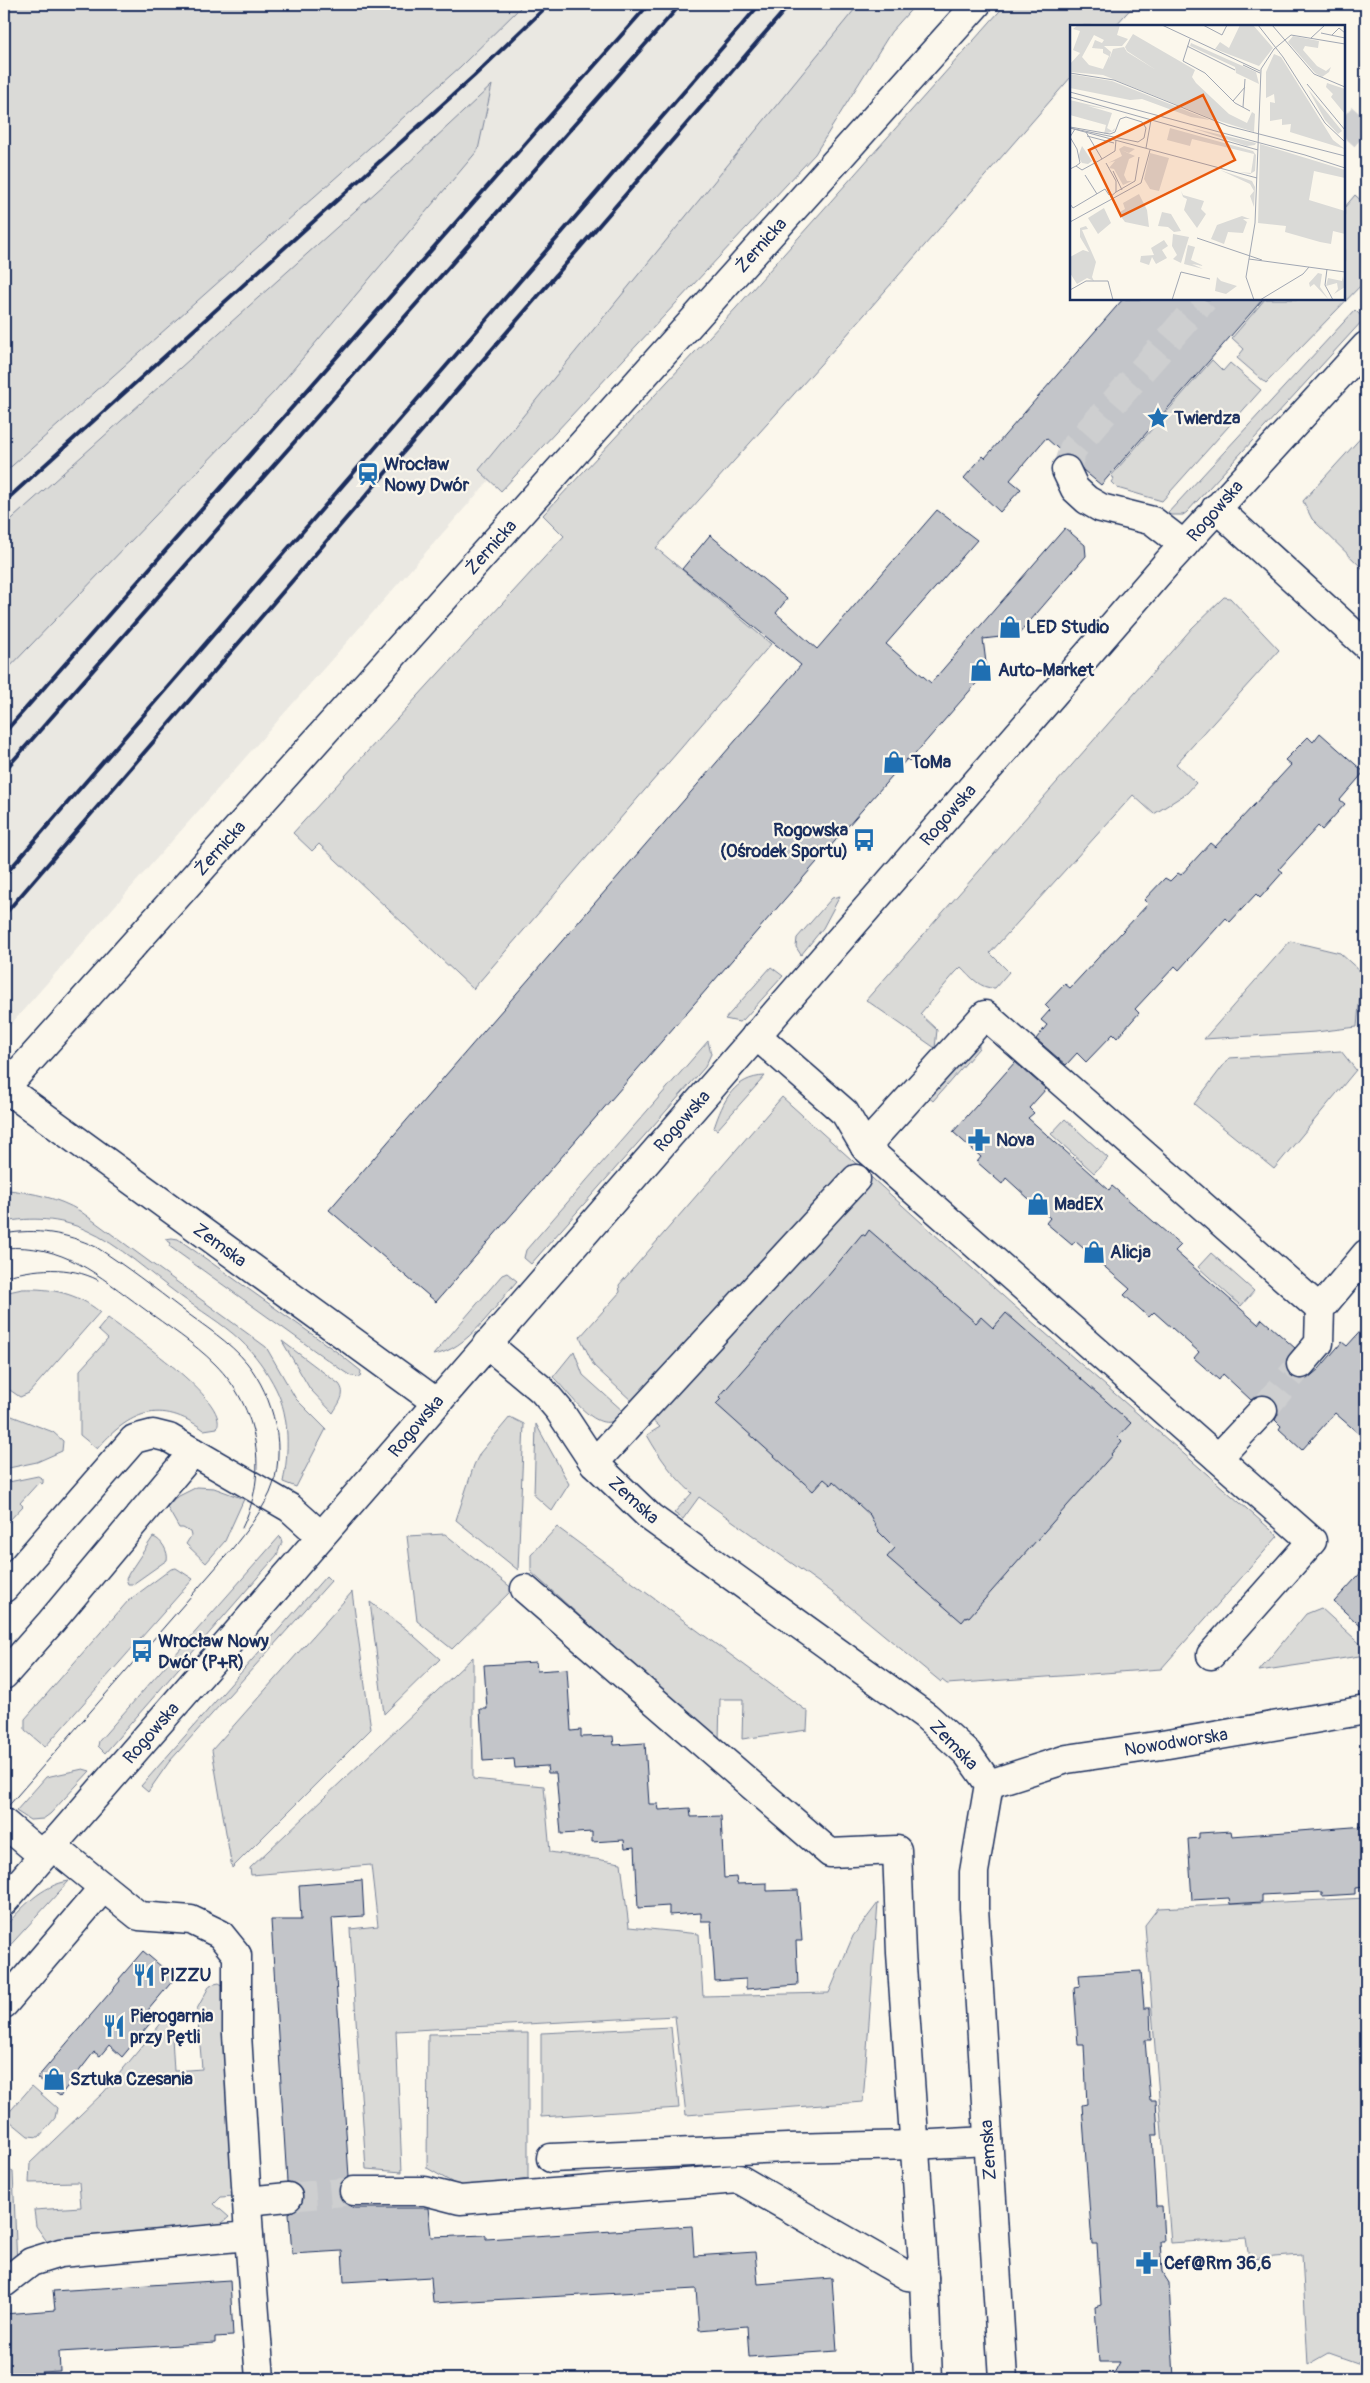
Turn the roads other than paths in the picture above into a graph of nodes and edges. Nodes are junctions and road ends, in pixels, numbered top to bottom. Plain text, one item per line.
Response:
1 (977, 4) edge
2 (1366, 346) edge
3 (1066, 470) dead end
4 (1216, 508) junction
5 (1184, 545) junction
6 (1366, 645) edge
7 (756, 1035) junction
8 (4, 1089) edge
9 (865, 1147) junction
10 (856, 1179) dead end
11 (1366, 1254) edge
12 (1320, 1308) junction
13 (488, 1344) junction
14 (1301, 1364) tunnel mouth
15 (436, 1402) junction
16 (1263, 1410) tunnel mouth
17 (193, 1452) junction
18 (1218, 1458) junction
19 (594, 1463) junction
20 (320, 1536) junction
21 (4, 1588) edge
22 (525, 1588) dead end
23 (1211, 1655) dead end
24 (4, 1674) edge
25 (1366, 1710) edge
26 (989, 1784) junction
27 (4, 1822) edge
28 (47, 1851) junction
29 (103, 1888) junction
30 (4, 1901) edge
31 (4, 2004) edge
32 (987, 2140) junction
33 (914, 2145) junction
34 (551, 2158) dead end
35 (354, 2191) tunnel mouth
36 (288, 2197) tunnel mouth
37 (247, 2201) junction
38 (249, 2236) junction
39 (924, 2278) junction
40 (4, 2283) edge
41 (260, 2379) edge
42 (928, 2379) edge
43 (1003, 2379) edge

1 - 8 street, Żernicka
2 - 4 street, Rogowska
3 - 5 street
4 - 5 street, Rogowska
4 - 6 street
5 - 7 street, Rogowska
7 - 9 street
7 - 13 street, Rogowska
8 - 15 street, Zemska
9 - 12 street
9 - 18 street
10 - 19 street
11 - 12 street
12 - 14 street
13 - 15 street, Rogowska
13 - 19 street, Zemska
15 - 20 street, Rogowska
16 - 18 street
17 - 20 street
17 - 21 street
17 - 24 street
18 - 23 street
19 - 26 street, Zemska
20 - 28 street, Rogowska
22 - 33 street
25 - 26 street, Nowodworska
26 - 32 street, Zemska
27 - 28 street
28 - 29 street
28 - 30 street, Rogowska
29 - 31 street
29 - 37 street
32 - 33 street
32 - 43 street, Zemska
33 - 34 street
33 - 39 street
35 - 39 street
36 - 37 street
37 - 38 street
38 - 40 street
38 - 41 street
39 - 42 street

